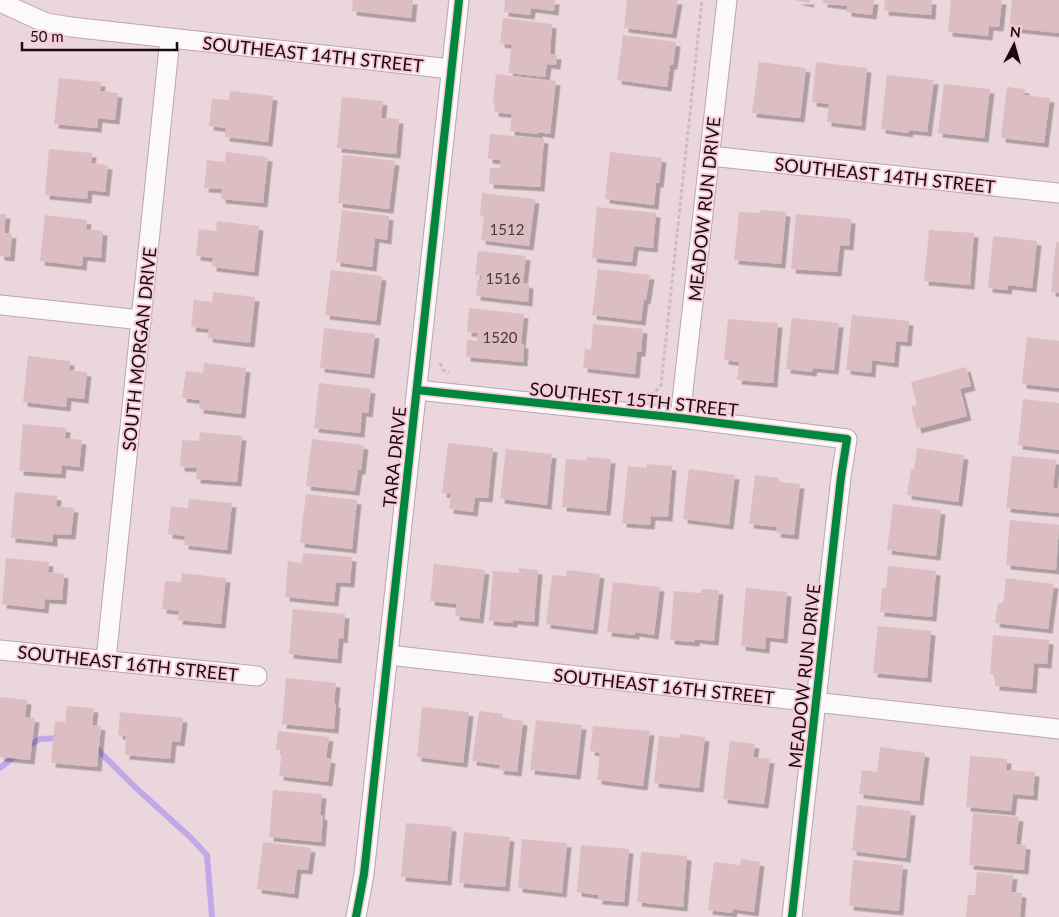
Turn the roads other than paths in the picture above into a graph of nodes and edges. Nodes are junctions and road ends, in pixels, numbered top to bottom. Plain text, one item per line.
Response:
1 (460, 0) edge
2 (727, 0) edge
3 (0, 2) edge
4 (170, 38) junction
5 (451, 69) junction
6 (710, 156) junction
7 (1059, 194) edge
8 (0, 305) edge
9 (142, 320) junction
10 (416, 390) junction
11 (680, 418) junction
12 (848, 439) joint
13 (0, 650) edge
14 (388, 655) junction
15 (106, 660) junction
16 (257, 676) dead end
17 (816, 703) junction
18 (1059, 729) edge
19 (356, 917) edge
20 (792, 917) edge

1 - 5 street, TARA DRIVE
2 - 6 street, MEADOW RUN DRIVE
3 - 4 street, SOUTHEAST 14TH STREET
4 - 5 street, SOUTHEAST 14TH STREET
4 - 9 street, SOUTH MORGAN DRIVE
5 - 10 street, TARA DRIVE
6 - 7 street, SOUTHEAST 14TH STREET
6 - 11 street, MEADOW RUN DRIVE
8 - 9 street
9 - 15 street, SOUTH MORGAN DRIVE
10 - 11 street, SOUTHEST 15TH STREET
10 - 14 street, TARA DRIVE
11 - 12 street, SOUTHEST 15TH STREET
12 - 17 street, MEADOW RUN DRIVE
13 - 15 street, SOUTHEAST 16TH STREET
14 - 17 street, SOUTHEAST 16TH STREET
14 - 19 street, TARA DRIVE
15 - 16 street, SOUTHEAST 16TH STREET
17 - 18 street, SOUTHEAST 16TH STREET
17 - 20 street, MEADOW RUN DRIVE

